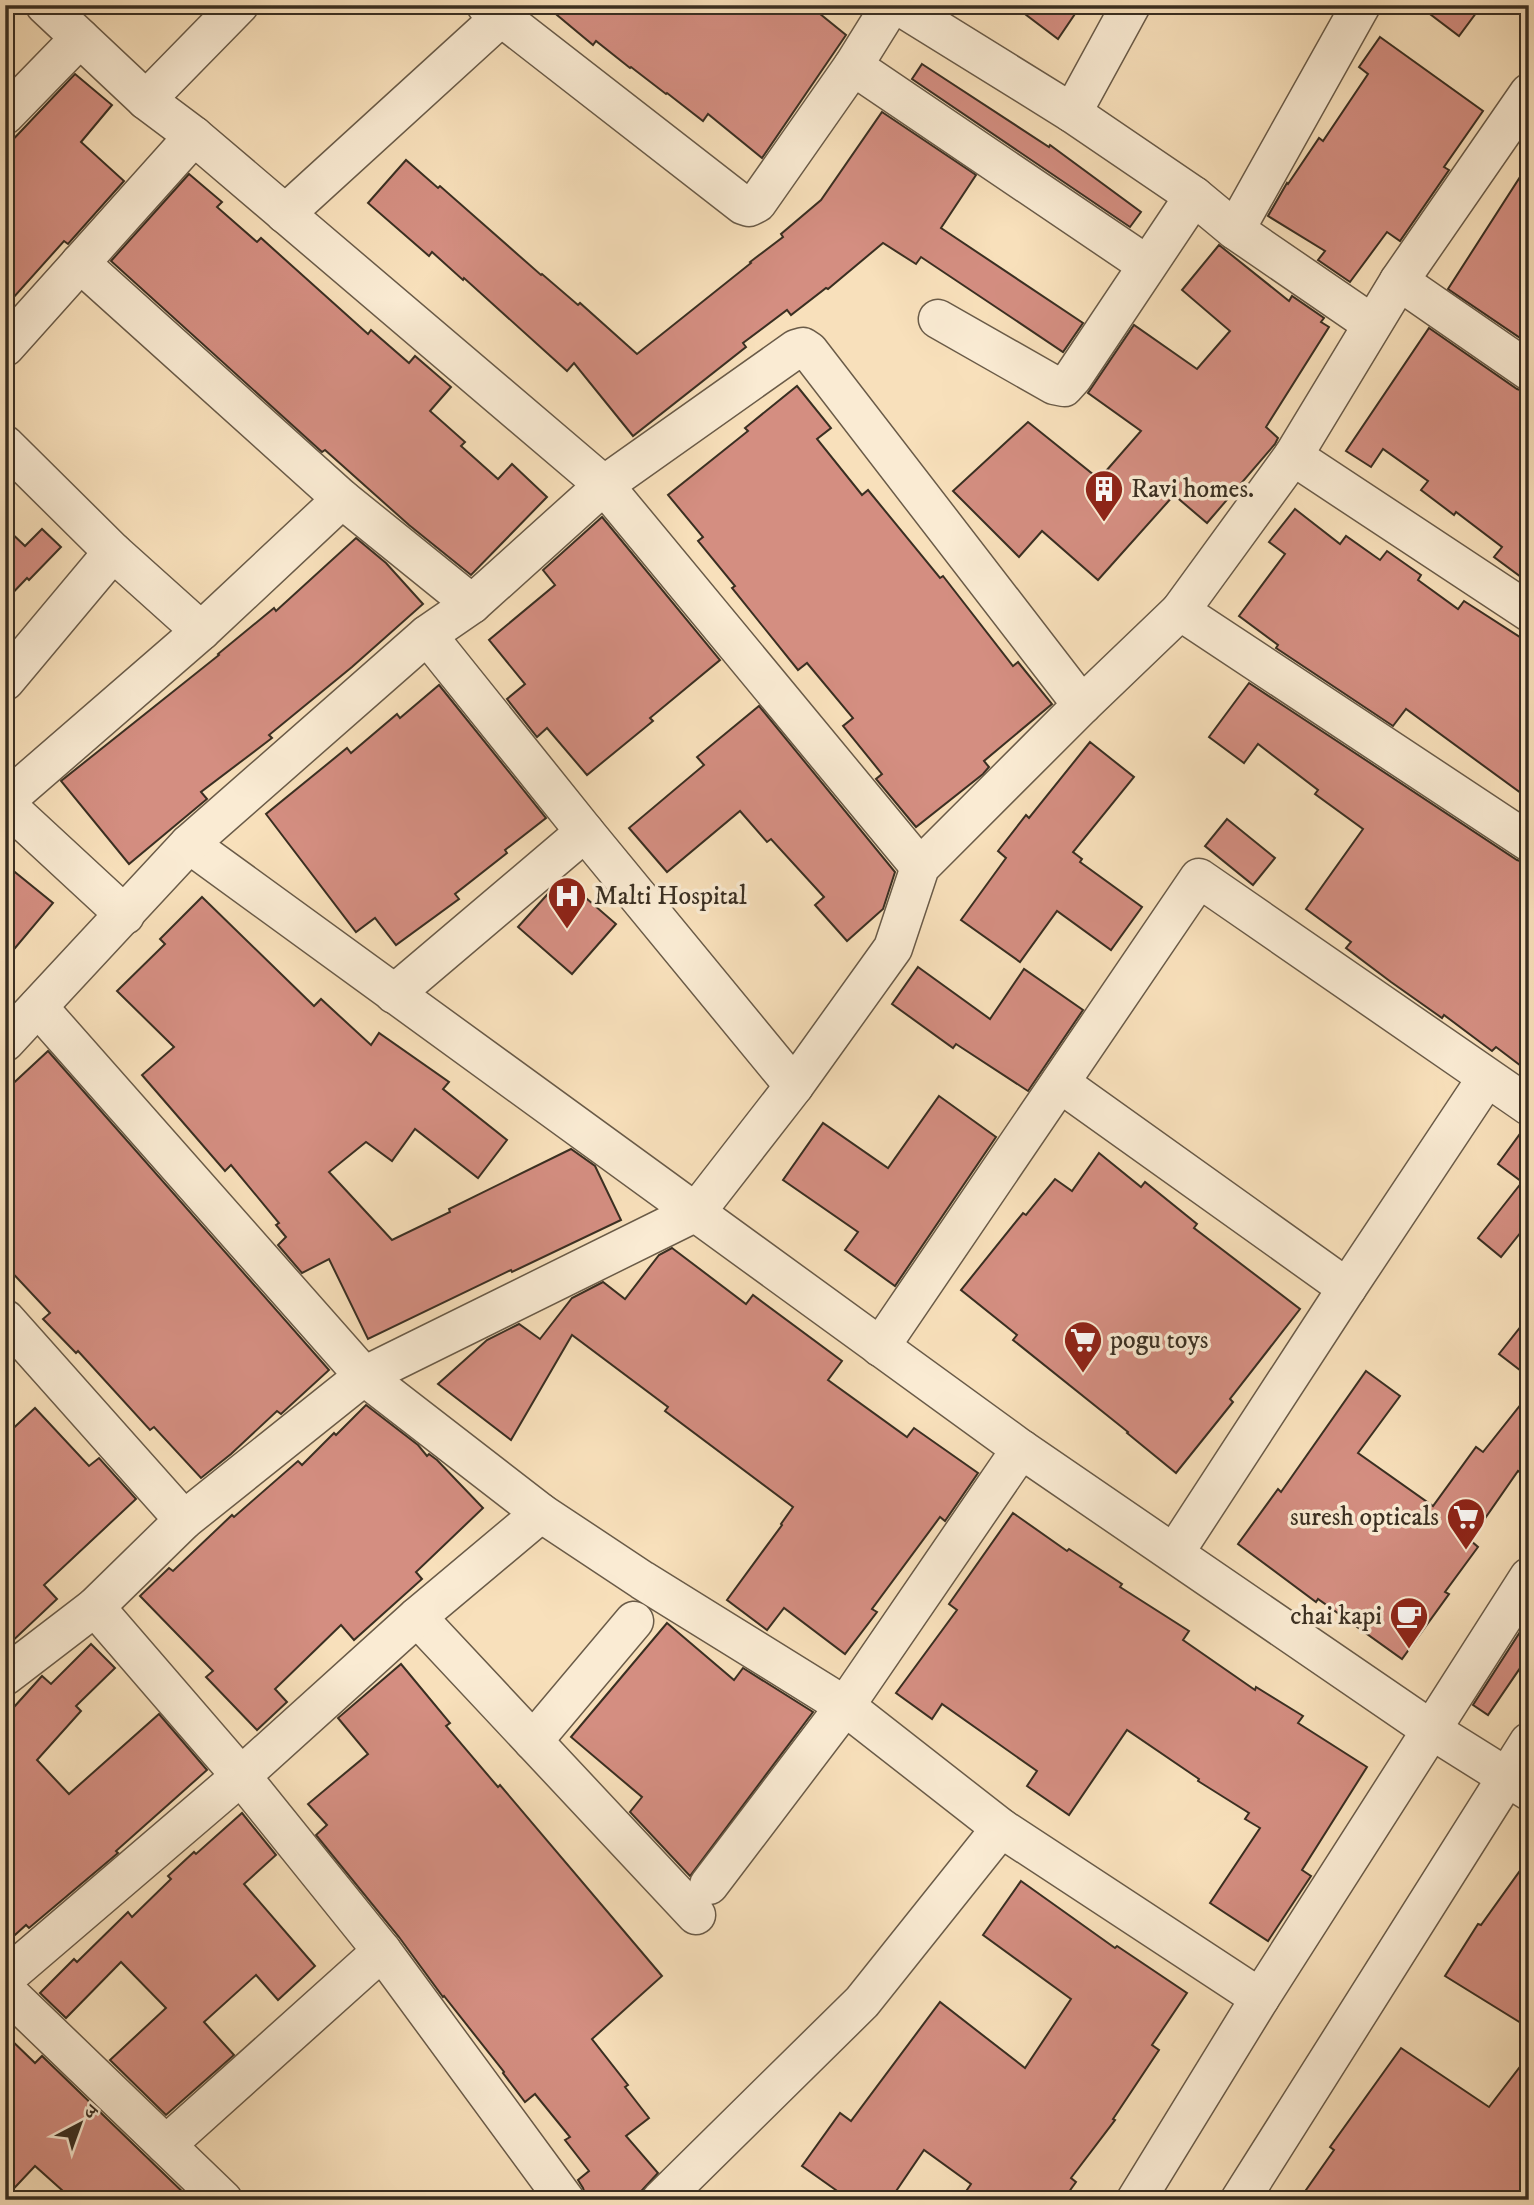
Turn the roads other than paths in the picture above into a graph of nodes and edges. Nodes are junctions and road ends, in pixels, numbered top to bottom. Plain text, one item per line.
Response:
1 (45, 5) edge
2 (891, 5) edge
3 (898, 5) edge
4 (1130, 5) edge
5 (1361, 5) edge
6 (494, 11) edge
7 (219, 12) edge
8 (80, 38) junction
9 (853, 66) junction
10 (1529, 93) edge
11 (146, 100) junction
12 (1072, 113) junction
13 (5, 115) edge
14 (194, 136) junction
15 (1194, 196) junction
16 (285, 214) junction
17 (1235, 230) junction
18 (80, 262) junction
19 (1147, 265) junction
20 (1399, 281) junction
21 (938, 319) dead end
22 (1372, 324) junction
23 (5, 347) edge
24 (1529, 371) edge
25 (5, 445) edge
26 (1293, 456) junction
27 (604, 485) junction
28 (342, 499) junction
29 (113, 552) junction
30 (472, 604) junction
31 (1180, 611) junction
32 (1529, 612) edge
33 (201, 631) junction
34 (427, 635) junction
35 (5, 681) edge
36 (1082, 705) junction
37 (5, 802) edge
38 (585, 832) junction
39 (1529, 842) edge
40 (188, 844) junction
41 (920, 867) junction
42 (125, 915) junction
43 (394, 994) junction
44 (38, 1007) junction
45 (5, 1042) edge
46 (1486, 1079) junction
47 (1060, 1083) junction
48 (794, 1086) junction
49 (1529, 1106) edge
50 (696, 1212) junction
51 (1347, 1288) junction
52 (5, 1319) edge
53 (880, 1347) junction
54 (364, 1376) junction
55 (1021, 1448) junction
56 (541, 1513) junction
57 (184, 1520) junction
58 (1175, 1552) junction
59 (1529, 1577) edge
60 (95, 1607) junction
61 (417, 1617) junction
62 (634, 1621) dead end
63 (5, 1676) edge
64 (845, 1706) junction
65 (1430, 1729) junction
66 (533, 1741) junction
67 (1529, 1742) edge
68 (241, 1776) junction
69 (1518, 1784) edge
70 (1001, 1828) junction
71 (382, 1951) junction
72 (5, 1978) edge
73 (5, 1990) edge
74 (1260, 1998) junction
75 (166, 2145) junction
76 (223, 2200) edge
77 (565, 2200) edge
78 (662, 2200) edge
79 (1136, 2200) edge
80 (1240, 2200) edge

1 - 8 street
2 - 9 street
3 - 12 street
4 - 12 street
5 - 17 street
6 - 9 street
6 - 16 street
7 - 11 street
8 - 11 street
8 - 13 street
9 - 19 street
10 - 20 street
11 - 14 street
12 - 15 street
14 - 16 street
14 - 18 street
15 - 17 street
15 - 19 street
16 - 27 street
17 - 22 street
18 - 23 street
18 - 28 street
19 - 21 street
20 - 22 street
20 - 24 street
22 - 26 street
25 - 29 street
26 - 31 street
26 - 32 street
27 - 30 street
27 - 36 street
27 - 41 street
28 - 30 street
28 - 33 street
29 - 33 street
29 - 35 street
30 - 34 street
31 - 36 street
31 - 39 street
33 - 37 street
34 - 38 street
34 - 40 street
36 - 41 street
37 - 42 street
38 - 43 street
38 - 48 street
40 - 42 street
40 - 43 street
41 - 48 street
42 - 44 street
43 - 50 street
44 - 45 street
44 - 54 street
46 - 47 street
46 - 49 street
46 - 51 street
47 - 51 street
47 - 53 street
48 - 50 street
50 - 53 street
50 - 54 street
51 - 58 street
52 - 57 street
53 - 55 street
54 - 56 street
54 - 57 street
55 - 58 street
55 - 64 street
56 - 61 street
56 - 64 street
57 - 60 street
58 - 65 street
59 - 65 street
60 - 63 street
60 - 68 street
61 - 66 street
61 - 68 street
62 - 66 street
64 - 66 street
64 - 70 street
65 - 69 street
65 - 74 street
67 - 69 street
68 - 71 street
68 - 72 street
69 - 80 street
70 - 74 street
70 - 78 street
71 - 75 street
71 - 77 street
73 - 75 street
74 - 79 street
75 - 76 street

